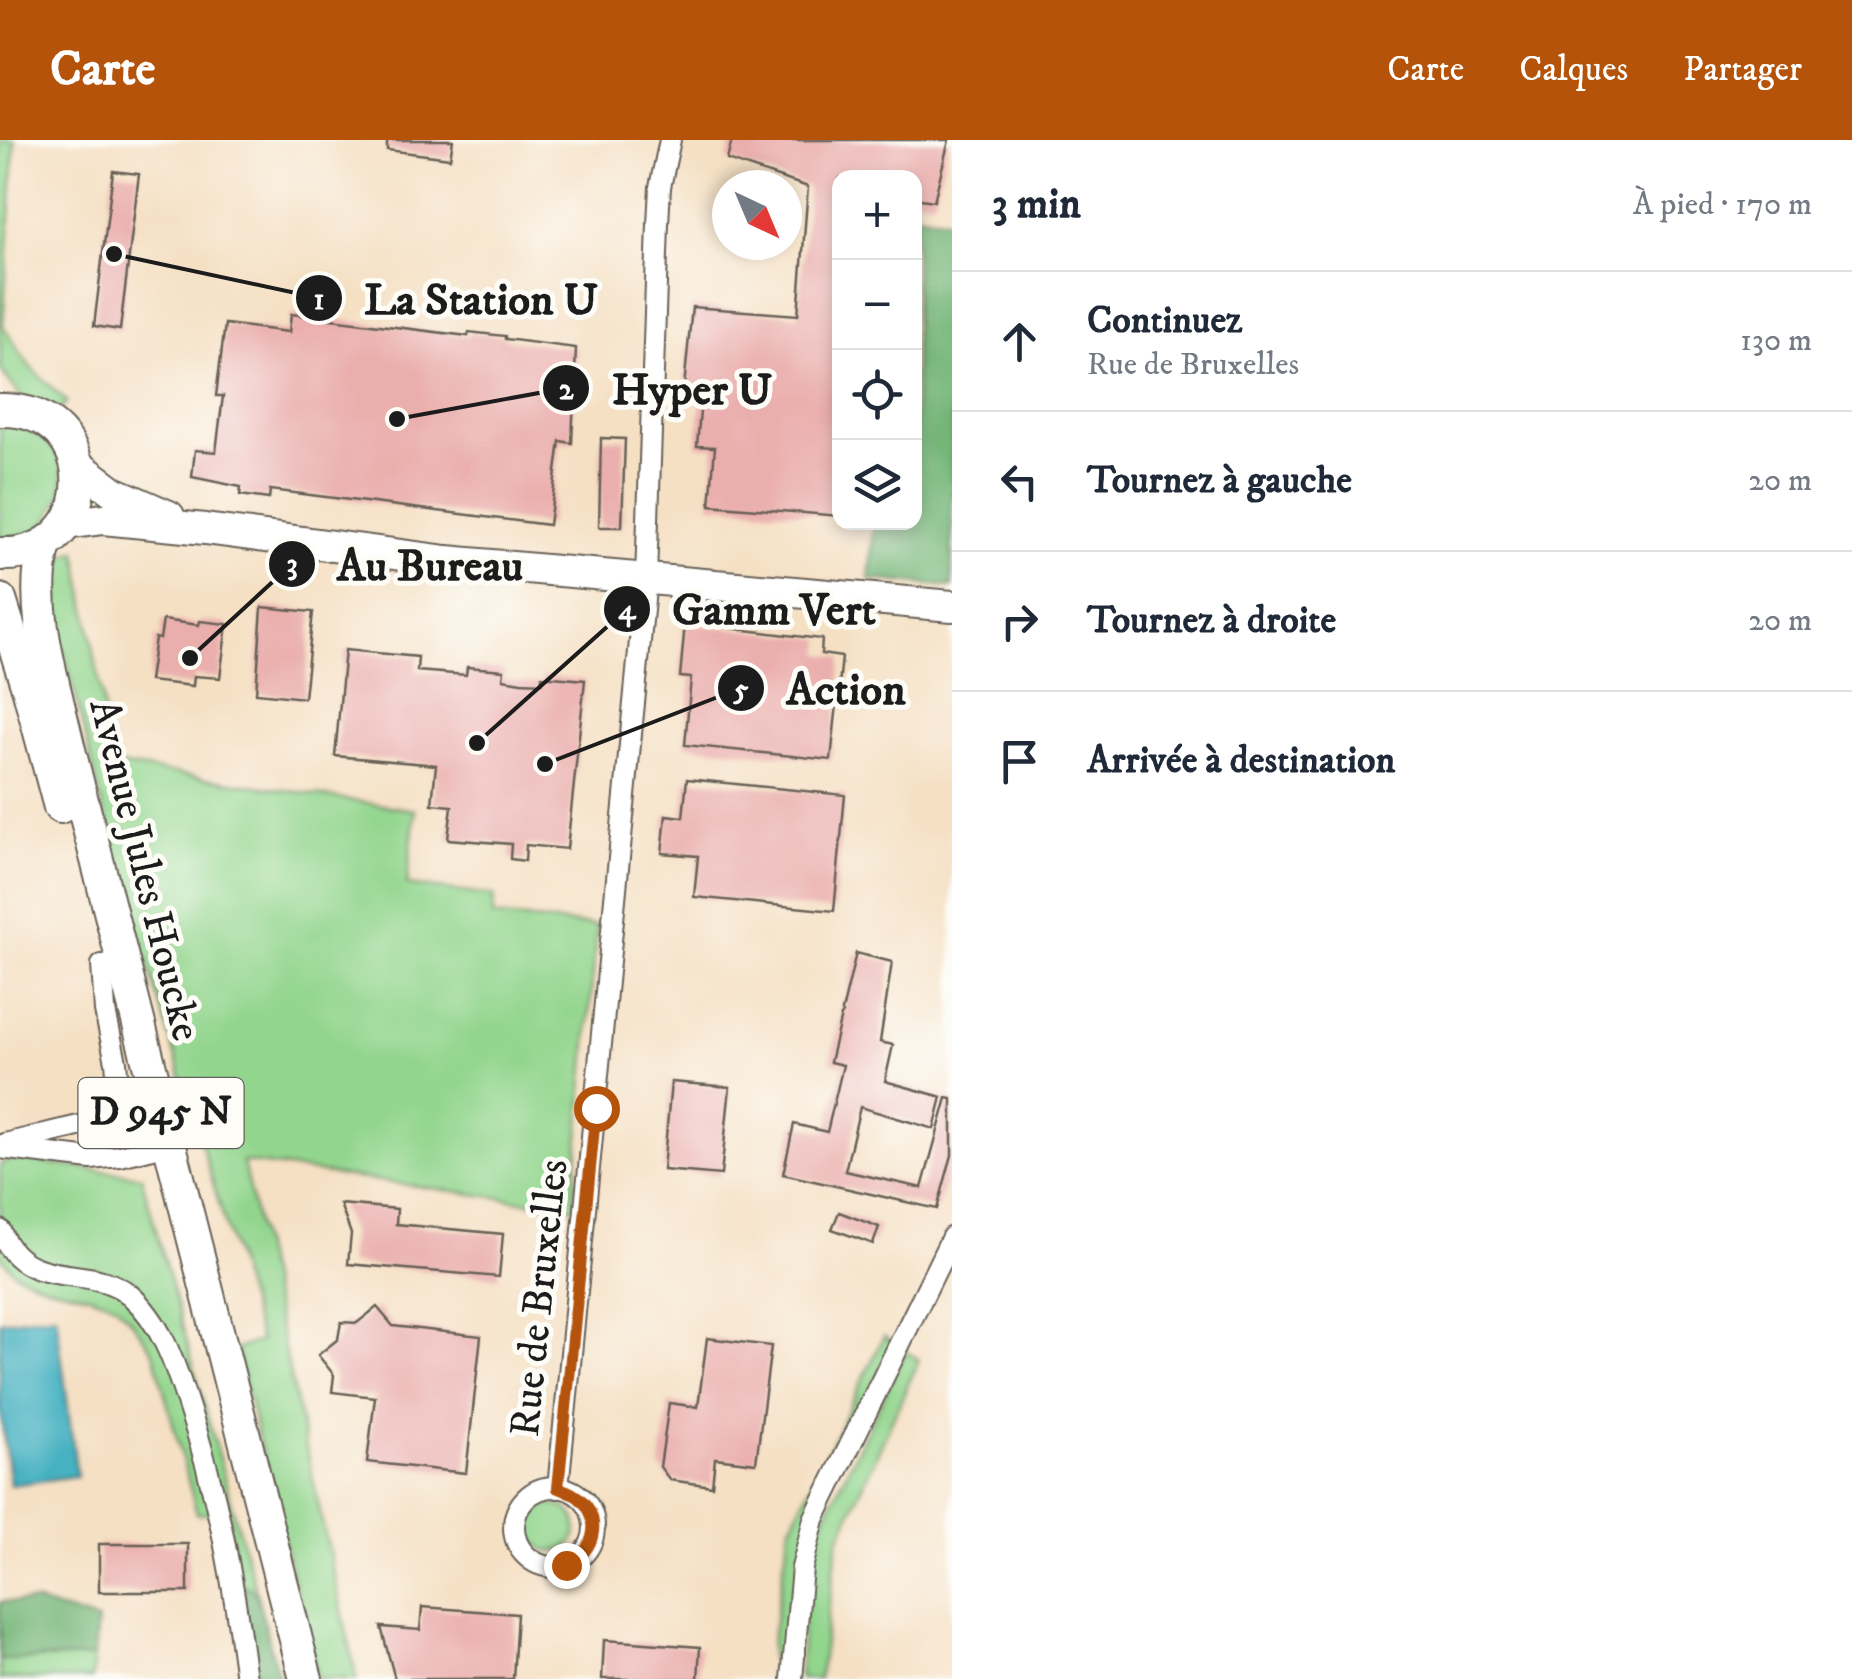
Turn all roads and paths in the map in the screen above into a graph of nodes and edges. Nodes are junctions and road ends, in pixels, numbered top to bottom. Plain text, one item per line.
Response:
1 (670, 140) edge
2 (4, 406) edge
3 (78, 465) junction
4 (204, 530) junction
5 (55, 534) junction
6 (0, 554) edge
7 (646, 578) junction
8 (0, 600) edge
9 (952, 606) edge
10 (102, 964) junction
11 (98, 1123) junction
12 (156, 1134) junction
13 (0, 1146) edge
14 (0, 1230) edge
15 (952, 1236) edge
16 (558, 1488) dead end
17 (246, 1679) edge
18 (296, 1679) edge
19 (306, 1679) edge
20 (792, 1679) edge

1 - 7 street, Rue de Bruxelles
2 - 3 main road
3 - 4 street
3 - 5 main road, Avenue Jules Houcke
4 - 5 street
4 - 7 street
5 - 6 main road
5 - 12 main road, Avenue Jules Houcke / D 945 N
7 - 9 street
7 - 16 street, Rue de Bruxelles
8 - 10 main road, Avenue Jules Houcke / D 945 N
10 - 11 street
10 - 12 main road, Avenue Jules Houcke / D 945 N
11 - 12 street
11 - 13 street
12 - 13 street
12 - 18 main road, Avenue Jules Houcke / D 945 N
12 - 19 main road, Avenue Jules Houcke / D 945 N
14 - 17 street
15 - 20 street

